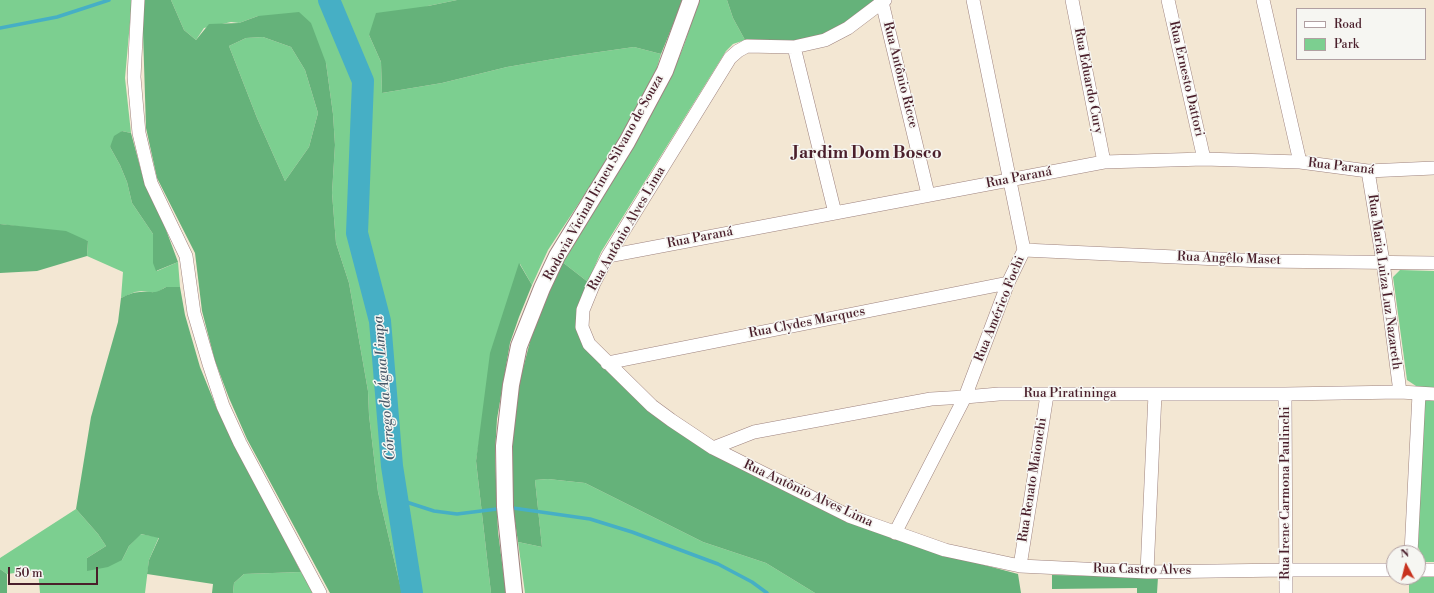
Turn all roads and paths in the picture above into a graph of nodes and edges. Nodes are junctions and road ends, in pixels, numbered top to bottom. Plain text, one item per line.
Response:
1 (138, 0) edge
2 (691, 0) edge
3 (973, 0) edge
4 (1072, 0) edge
5 (1168, 0) edge
6 (1263, 0) edge
7 (884, 1) edge
8 (794, 47) junction
9 (1204, 159) junction
10 (1104, 162) junction
11 (1300, 162) junction
12 (1434, 168) edge
13 (1368, 171) junction
14 (1010, 180) junction
15 (928, 194) junction
16 (835, 213) junction
17 (1024, 250) junction
18 (608, 256) junction
19 (1383, 262) junction
20 (1434, 263) edge
21 (1008, 283) junction
22 (607, 362) junction
23 (1400, 392) junction
24 (1155, 394) junction
25 (1285, 394) junction
26 (1419, 394) junction
27 (1434, 394) edge
28 (1047, 395) junction
29 (965, 397) junction
30 (713, 448) junction
31 (895, 533) junction
32 (1411, 545) edge
33 (1020, 566) junction
34 (1286, 570) junction
35 (1386, 570) edge
36 (1147, 572) junction
37 (320, 593) edge
38 (514, 593) edge
39 (1286, 593) edge

1 - 37 street
2 - 38 main road, Rodovia Vicinal Irineu Silvano de Souza
3 - 14 street, Rua Américo Fochi
4 - 10 street, Rua Eduardo Cury
5 - 9 street, Rua Ernesto Dattori
6 - 11 street
7 - 8 street, Rua Antônio Alves Lima
7 - 15 street, Rua Antônio Ricce
8 - 16 street
8 - 18 street, Rua Antônio Alves Lima
9 - 10 street, Rua Paraná
9 - 11 street, Rua Paraná
10 - 14 street, Rua Paraná
11 - 13 street, Rua Paraná
12 - 13 street, Rua Paraná
13 - 19 street, Rua Maria Luiza Luz Nazareth
14 - 15 street, Rua Paraná
14 - 17 street, Rua Américo Fochi
15 - 16 street, Rua Paraná
16 - 18 street, Rua Paraná
17 - 19 street, Rua Angêlo Maset
17 - 21 street, Rua Américo Fochi
18 - 22 street, Rua Antônio Alves Lima
19 - 20 street, Rua Angêlo Maset
19 - 23 street, Rua Maria Luiza Luz Nazareth
21 - 22 street, Rua Clydes Marques
21 - 29 street, Rua Américo Fochi
22 - 30 street, Rua Antônio Alves Lima
23 - 25 street, Rua Piratininga
23 - 26 street, Rua Piratininga
24 - 25 street, Rua Piratininga
24 - 28 street, Rua Piratininga
24 - 36 street
25 - 34 street, Rua Irene Carmona Paulinchi
26 - 27 street, Rua Piratininga
26 - 32 street
28 - 29 street, Rua Piratininga
28 - 33 street, Rua Renato Maionchi
29 - 30 street, Rua Piratininga
29 - 31 street, Rua Américo Fochi
30 - 31 street, Rua Antônio Alves Lima
31 - 33 street, Rua Castro Alves
33 - 36 street, Rua Castro Alves
34 - 35 street, Rua Castro Alves
34 - 36 street, Rua Castro Alves
34 - 39 street, Rua Irene Carmona Paulinchi

